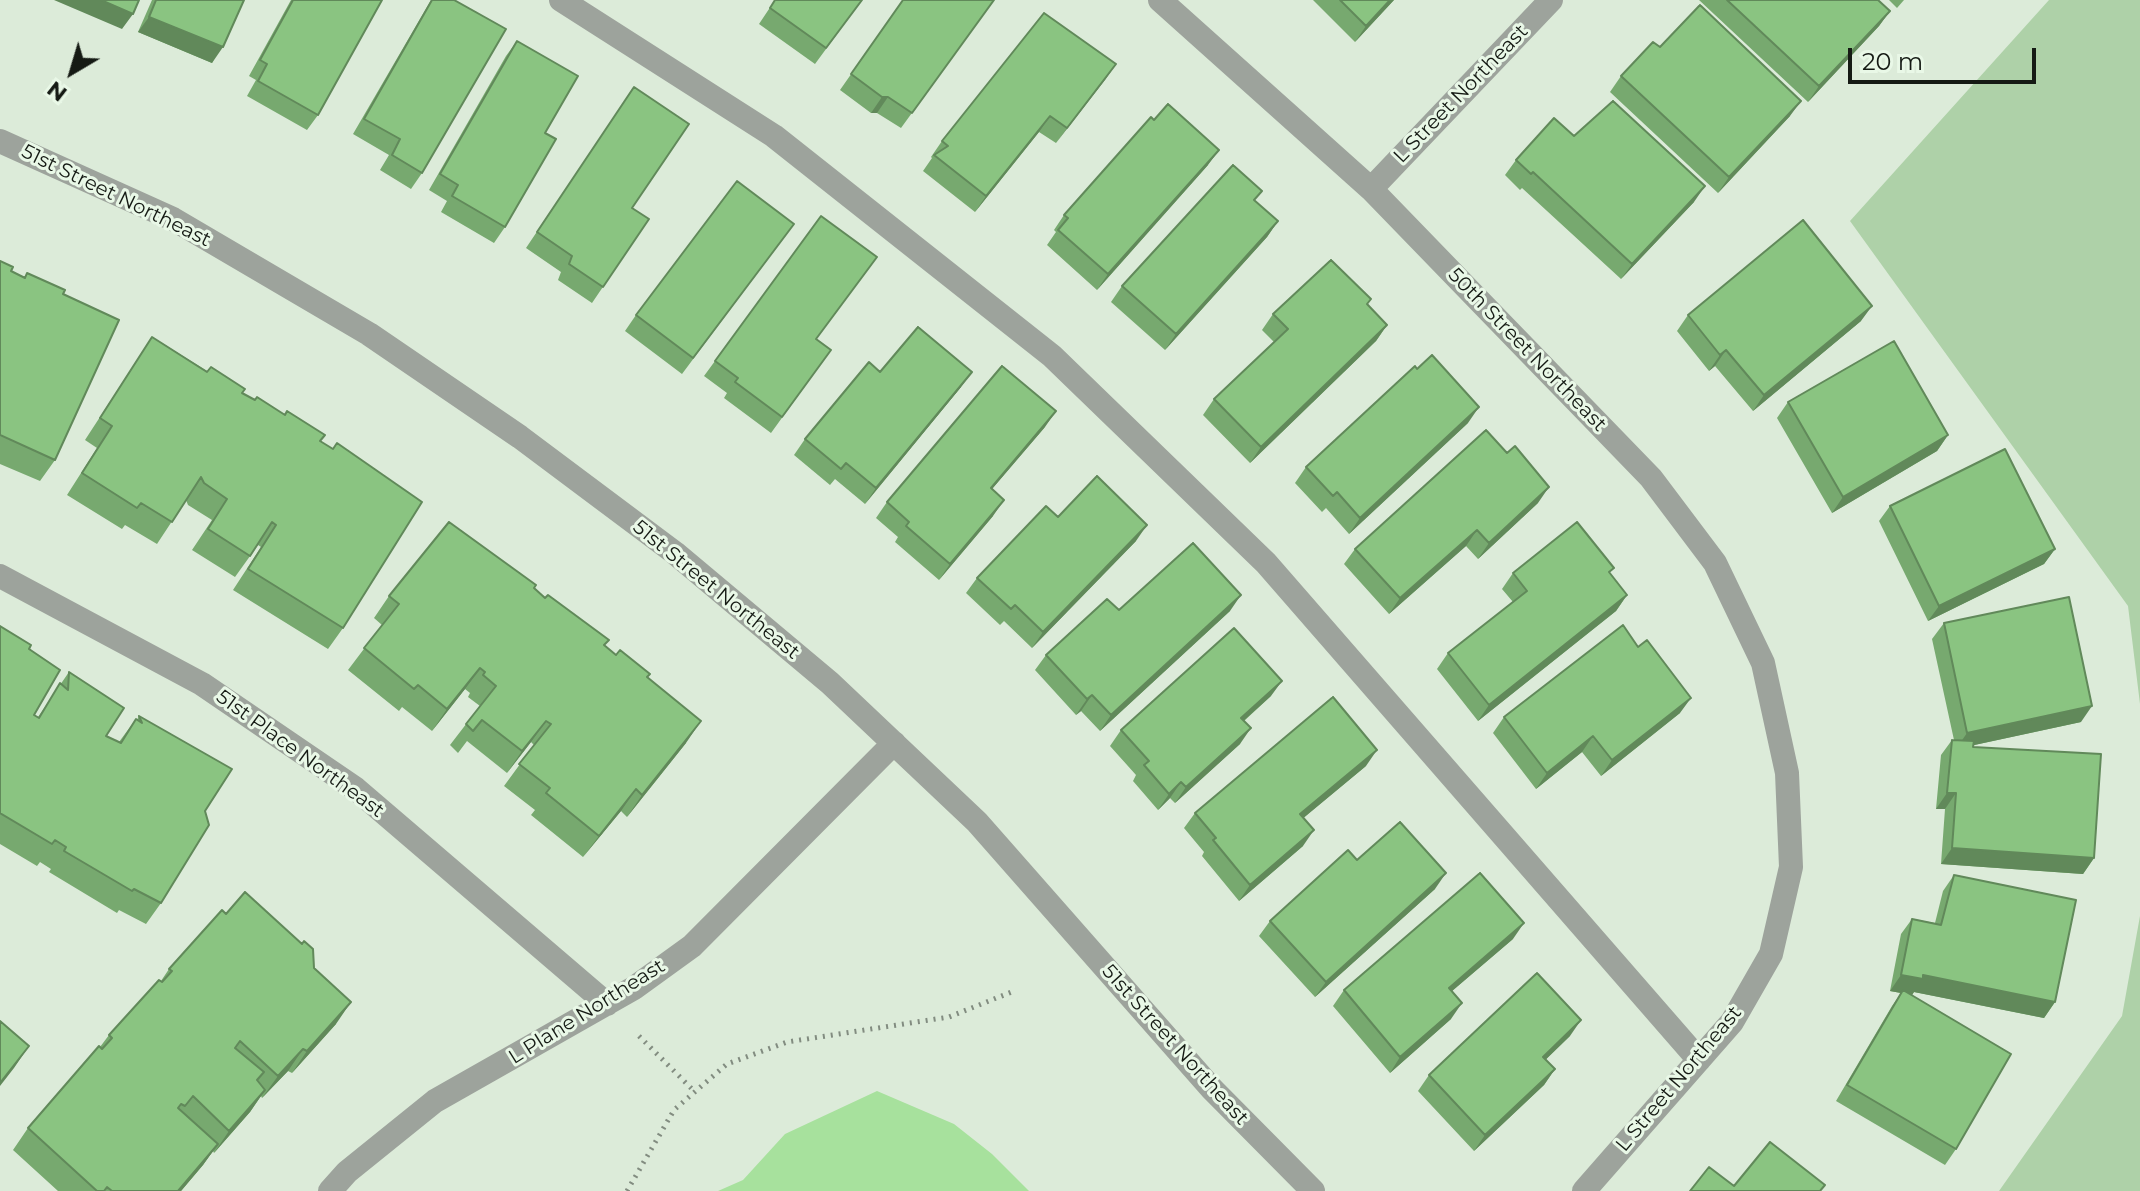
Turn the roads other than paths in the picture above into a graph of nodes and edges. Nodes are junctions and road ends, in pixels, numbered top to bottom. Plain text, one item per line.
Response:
1 (561, 0) edge
2 (1160, 0) edge
3 (1551, 0) edge
4 (0, 141) edge
5 (1371, 189) junction
6 (0, 576) edge
7 (894, 743) junction
8 (1787, 773) joint
9 (607, 1004) junction
10 (1699, 1060) junction
11 (330, 1191) edge
12 (1313, 1191) edge
13 (1584, 1191) edge

1 - 10 street
2 - 5 street, 50th Street Northeast
3 - 5 street, L Street Northeast
4 - 7 street, 51st Street Northeast
5 - 8 street, 50th Street Northeast
6 - 9 street, 51st Place Northeast
7 - 9 street, L Plane Northeast
7 - 12 street, 51st Street Northeast
8 - 10 street, L Street Northeast
9 - 11 street, L Plane Northeast
10 - 13 street, L Street Northeast

